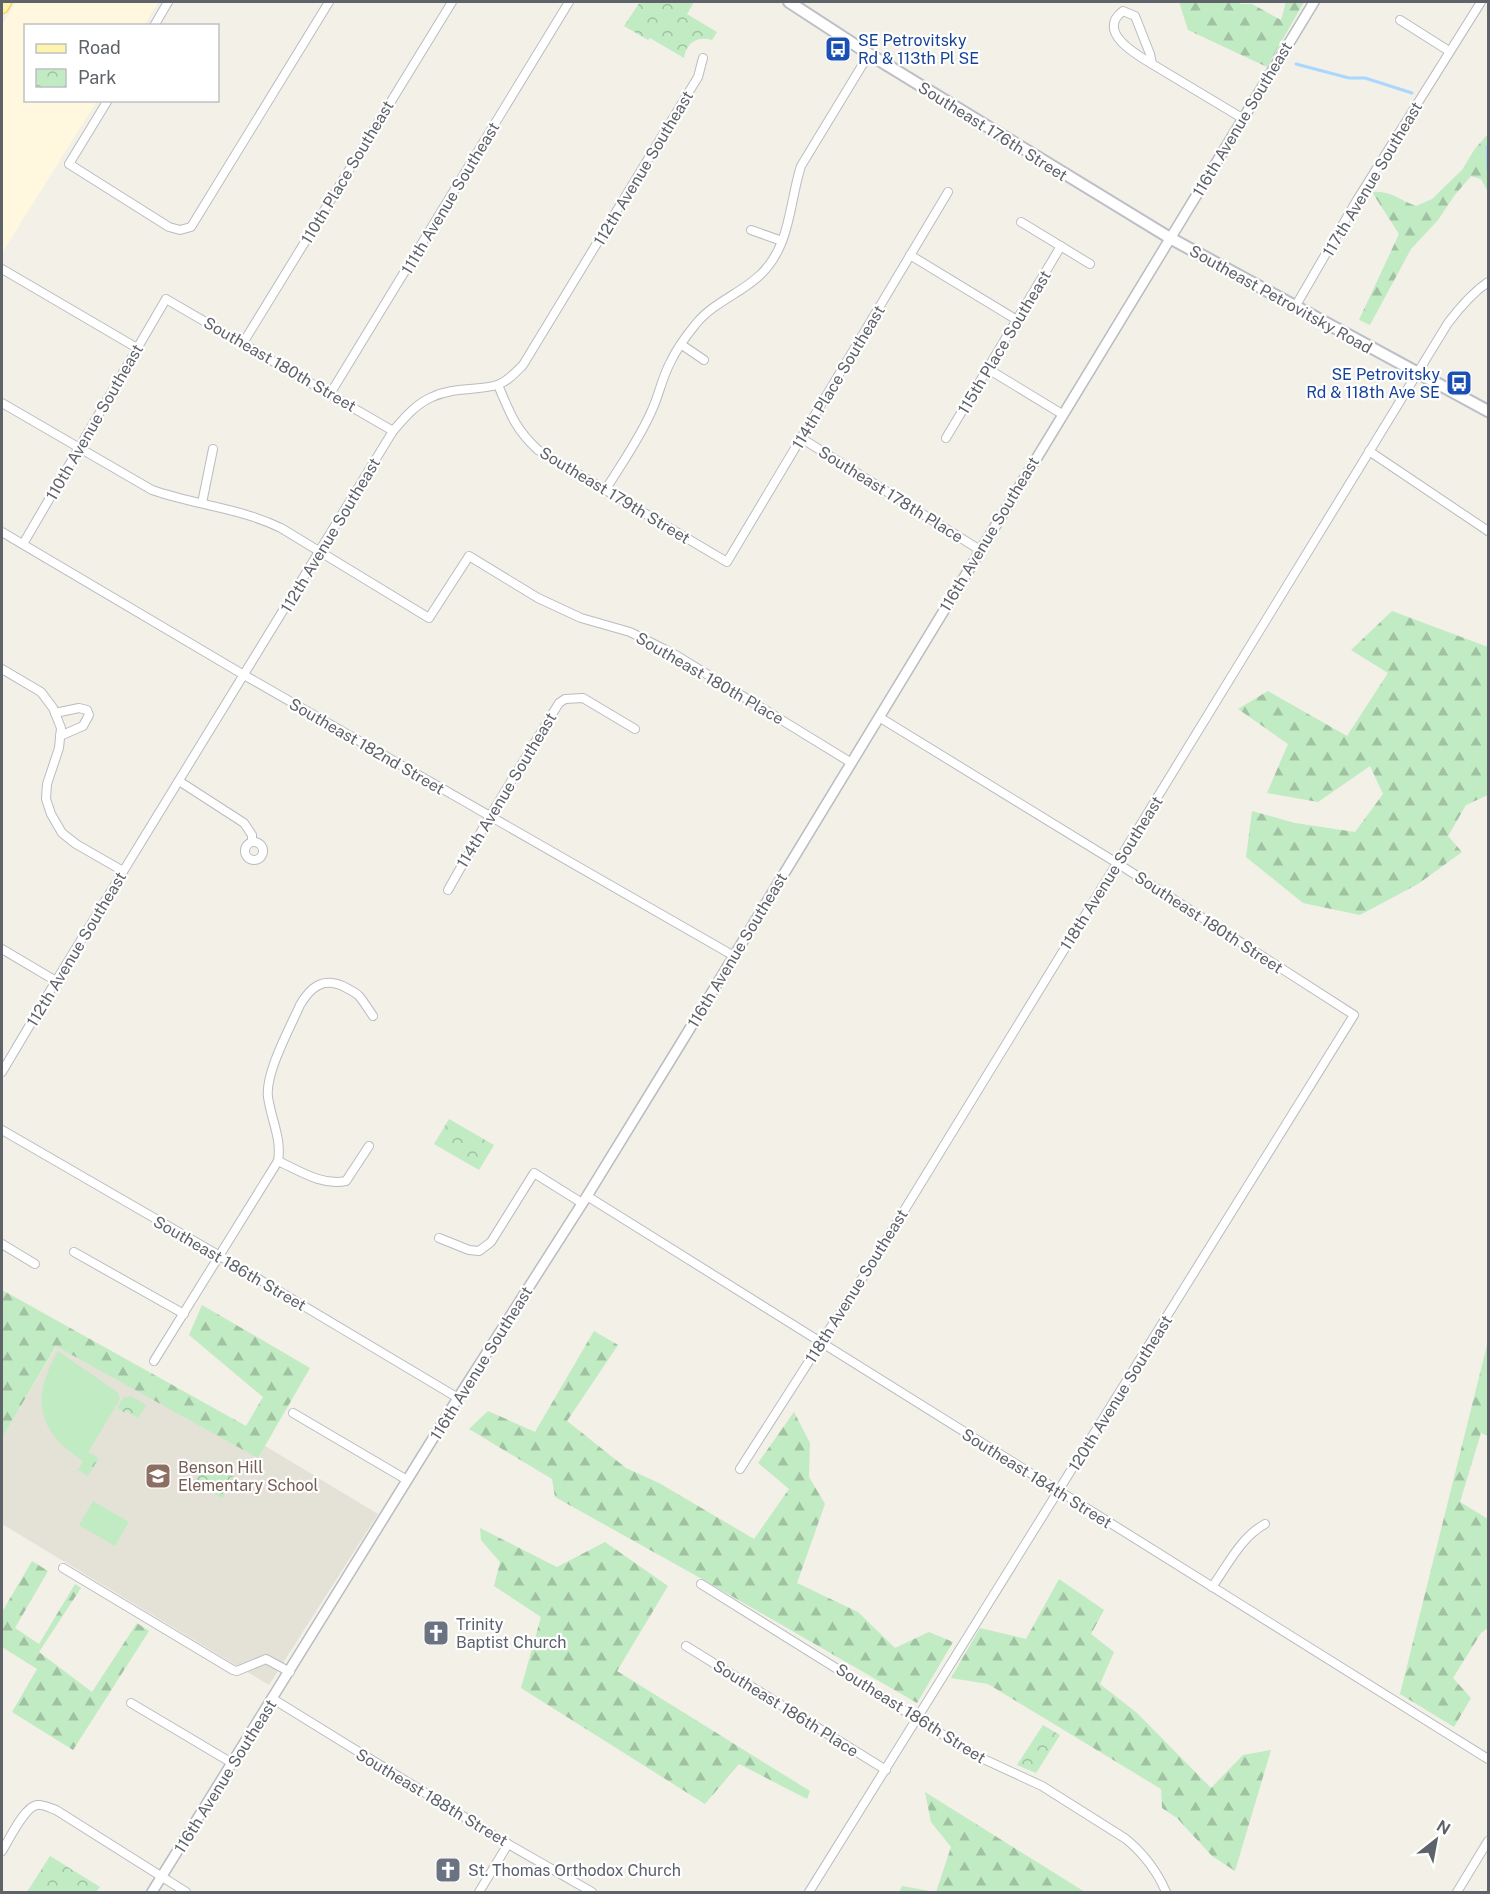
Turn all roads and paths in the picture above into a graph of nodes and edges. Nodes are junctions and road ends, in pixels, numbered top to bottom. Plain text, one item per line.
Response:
1 (5, 2) edge
2 (168, 2) edge
3 (329, 2) edge
4 (452, 2) edge
5 (569, 2) edge
6 (789, 2) edge
7 (1314, 2) edge
8 (1481, 2) edge
9 (2, 7) edge
10 (1400, 20) dead end
11 (155, 24) edge
12 (1449, 51) junction
13 (868, 54) junction
14 (703, 58) dead end
15 (1152, 64) junction
16 (107, 102) edge
17 (1242, 118) junction
18 (948, 192) dead end
19 (1021, 222) dead end
20 (751, 230) dead end
21 (1170, 238) junction
22 (782, 241) junction
23 (1061, 246) junction
24 (910, 255) junction
25 (1090, 264) dead end
26 (2, 269) edge
27 (1488, 282) edge
28 (166, 299) joint
29 (1295, 307) junction
30 (1017, 320) junction
31 (243, 343) junction
32 (682, 345) junction
33 (137, 348) junction
34 (704, 360) dead end
35 (988, 369) junction
36 (1417, 373) junction
37 (498, 385) junction
38 (330, 394) junction
39 (2, 403) edge
40 (1488, 411) edge
41 (1062, 414) junction
42 (393, 430) junction
43 (801, 438) junction
44 (946, 438) dead end
45 (79, 448) junction
46 (213, 448) dead end
47 (1368, 451) junction
48 (606, 489) junction
49 (202, 503) junction
50 (1488, 531) edge
51 (2, 532) edge
52 (23, 544) junction
53 (980, 550) junction
54 (320, 551) junction
55 (727, 562) joint
56 (2, 669) edge
57 (244, 675) junction
58 (56, 713) junction
59 (879, 717) junction
60 (635, 729) dead end
61 (60, 736) junction
62 (850, 762) junction
63 (180, 781) junction
64 (489, 816) junction
65 (252, 841) dead end
66 (1117, 863) junction
67 (123, 872) junction
68 (448, 890) dead end
69 (2, 949) edge
70 (734, 956) junction
71 (56, 981) junction
72 (1354, 1015) joint
73 (373, 1016) dead end
74 (2, 1072) edge
75 (2, 1130) edge
76 (369, 1146) dead end
77 (278, 1161) junction
78 (584, 1199) junction
79 (439, 1238) dead end
80 (2, 1244) edge
81 (74, 1252) dead end
82 (220, 1256) junction
83 (35, 1264) dead end
84 (184, 1314) junction
85 (821, 1343) junction
86 (154, 1361) dead end
87 (458, 1398) junction
88 (293, 1413) dead end
89 (740, 1469) dead end
90 (407, 1480) junction
91 (1058, 1492) junction
92 (1265, 1524) dead end
93 (63, 1568) dead end
94 (701, 1584) dead end
95 (1212, 1587) junction
96 (686, 1647) dead end
97 (290, 1672) junction
98 (273, 1700) junction
99 (131, 1703) dead end
100 (918, 1718) junction
101 (1488, 1759) edge
102 (232, 1763) junction
103 (886, 1770) junction
104 (1488, 1841) edge
105 (508, 1844) junction
106 (2, 1851) edge
107 (161, 1877) junction
108 (152, 1893) edge
109 (186, 1893) edge
110 (479, 1893) edge
111 (592, 1893) edge
112 (809, 1893) edge
113 (1166, 1893) edge
114 (1457, 1893) edge

1 - 9 main road
2 - 11 street
3 - 16 street
4 - 31 street, 110th Place Southeast
5 - 38 street, 111th Avenue Southeast
6 - 13 main road, Southeast 176th Street
7 - 17 street, 116th Avenue Southeast
8 - 12 street, 117th Avenue Southeast
10 - 12 street
12 - 29 street, 117th Avenue Southeast
13 - 21 main road, Southeast 176th Street
13 - 22 street
14 - 37 street, 112th Avenue Southeast
15 - 15 street
15 - 17 street
17 - 21 street, 116th Avenue Southeast
18 - 24 street, 114th Place Southeast
19 - 23 street
20 - 22 street
21 - 29 main road, Southeast Petrovitsky Road
21 - 41 street, 116th Avenue Southeast
22 - 32 street
23 - 25 street
23 - 30 street, 115th Place Southeast
24 - 30 street
24 - 43 street, 114th Place Southeast
26 - 33 street
27 - 36 street, 118th Avenue Southeast
28 - 31 street, Southeast 180th Street
28 - 33 street, 110th Avenue Southeast
29 - 36 main road, Southeast Petrovitsky Road
30 - 35 street, 115th Place Southeast
31 - 38 street, Southeast 180th Street
32 - 34 street
32 - 48 street
33 - 45 street, 110th Avenue Southeast
35 - 41 street
35 - 44 street, 115th Place Southeast
36 - 40 main road, Southeast Petrovitsky Road
36 - 47 street, 118th Avenue Southeast
37 - 42 street, 112th Avenue Southeast
37 - 48 street, Southeast 179th Street
38 - 42 street, Southeast 180th Street
39 - 45 street
41 - 53 street, 116th Avenue Southeast
42 - 54 street, 112th Avenue Southeast
43 - 53 street, Southeast 178th Place
43 - 55 street, 114th Place Southeast
45 - 49 street
45 - 52 street, 110th Avenue Southeast
46 - 49 street
47 - 50 street
47 - 66 street, 118th Avenue Southeast
48 - 55 street, Southeast 179th Street
49 - 54 street
51 - 52 street, Southeast 182nd Street
52 - 57 street, Southeast 182nd Street
53 - 59 street, 116th Avenue Southeast
54 - 57 street, 112th Avenue Southeast
54 - 62 street, Southeast 180th Place
56 - 58 street
57 - 63 street, 112th Avenue Southeast
57 - 64 street, Southeast 182nd Street
58 - 61 street
58 - 61 street
59 - 62 street, 116th Avenue Southeast
59 - 66 street, Southeast 180th Street
60 - 64 street, 114th Avenue Southeast
61 - 67 street
62 - 70 street, 116th Avenue Southeast
63 - 65 street
63 - 67 street, 112th Avenue Southeast
64 - 68 street, 114th Avenue Southeast
64 - 70 street, Southeast 182nd Street
66 - 72 street, Southeast 180th Street
66 - 85 street, 118th Avenue Southeast
67 - 71 street, 112th Avenue Southeast
69 - 71 street
70 - 78 street, 116th Avenue Southeast
71 - 74 street, 112th Avenue Southeast
72 - 91 street, 120th Avenue Southeast
73 - 77 street
75 - 82 street, Southeast 186th Street
76 - 77 street
77 - 82 street
78 - 79 street, Southeast 184th Street
78 - 85 street, Southeast 184th Street
78 - 87 street, 116th Avenue Southeast
80 - 83 street
81 - 84 street
82 - 84 street
82 - 87 street, Southeast 186th Street
84 - 86 street
85 - 89 street, 118th Avenue Southeast
85 - 91 street, Southeast 184th Street
87 - 90 street, 116th Avenue Southeast
88 - 90 street
90 - 97 street, 116th Avenue Southeast
91 - 95 street, Southeast 184th Street
91 - 100 street, 120th Avenue Southeast
92 - 95 street
93 - 97 street
94 - 100 street, Southeast 186th Street
95 - 101 street, Southeast 184th Street
96 - 103 street, Southeast 186th Place
97 - 98 street, 116th Avenue Southeast
98 - 102 street, 116th Avenue Southeast
98 - 105 street, Southeast 188th Street
99 - 102 street
100 - 103 street, 120th Avenue Southeast
100 - 113 street, Southeast 186th Street
102 - 107 street, 116th Avenue Southeast
103 - 112 street, 120th Avenue Southeast
104 - 114 street
105 - 110 street
105 - 111 street, Southeast 188th Street
106 - 107 street
107 - 108 street, 116th Avenue Southeast
107 - 109 street

